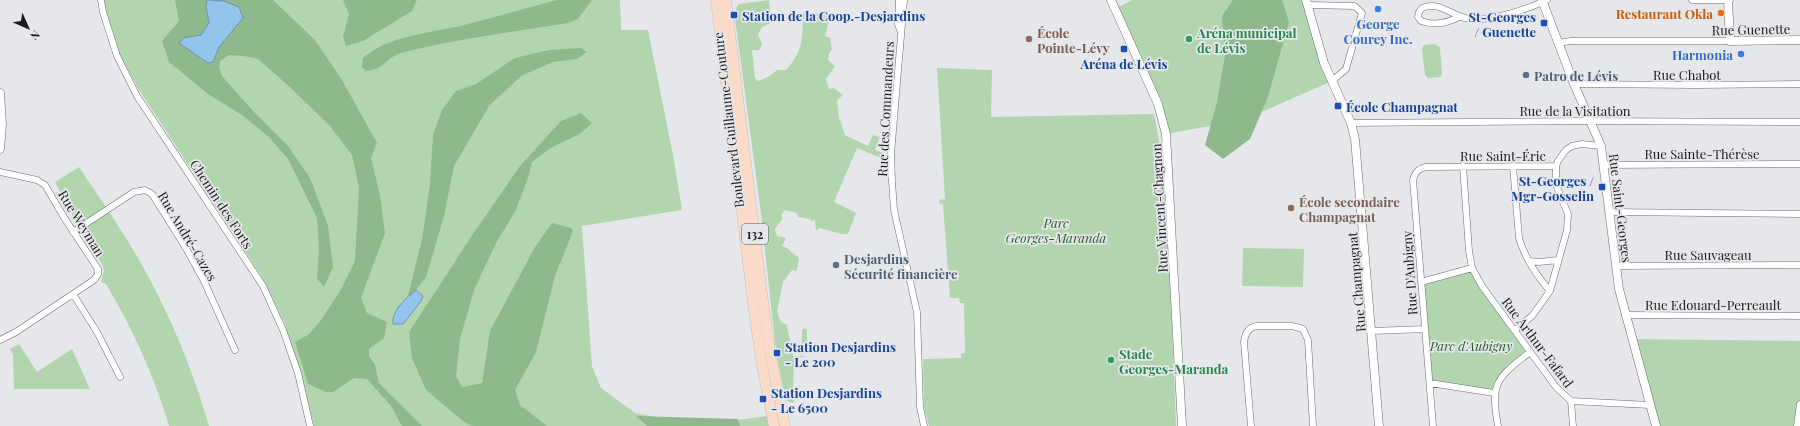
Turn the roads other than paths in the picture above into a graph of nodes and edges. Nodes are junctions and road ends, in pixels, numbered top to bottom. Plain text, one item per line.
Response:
1 (101, 0) edge
2 (716, 0) edge
3 (726, 0) edge
4 (899, 0) edge
5 (904, 0) edge
6 (1111, 0) edge
7 (1692, 0) edge
8 (1729, 0) edge
9 (1544, 1) edge
10 (1307, 3) edge
11 (1459, 17) junction
12 (900, 30) junction
13 (1800, 40) edge
14 (1558, 42) junction
15 (1730, 42) junction
16 (1332, 81) junction
17 (1574, 84) junction
18 (1800, 84) edge
19 (0, 93) edge
20 (1591, 121) junction
21 (1351, 122) junction
22 (1800, 122) edge
23 (1601, 146) junction
24 (0, 149) edge
25 (1800, 164) edge
26 (1604, 165) junction
27 (1463, 166) junction
28 (1513, 166) junction
29 (1556, 166) junction
30 (1419, 168) joint
31 (0, 172) edge
32 (1610, 212) junction
33 (1800, 214) edge
34 (73, 232) junction
35 (1558, 260) junction
36 (1529, 261) junction
37 (1800, 265) edge
38 (1616, 266) junction
39 (1472, 268) junction
40 (1421, 282) junction
41 (1550, 291) junction
42 (73, 294) junction
43 (1625, 315) junction
44 (1800, 316) edge
45 (1424, 329) junction
46 (1515, 330) junction
47 (1372, 331) junction
48 (0, 340) edge
49 (235, 350) dead end
50 (1530, 352) junction
51 (120, 377) dead end
52 (1430, 383) junction
53 (1494, 392) junction
54 (1571, 401) junction
55 (1800, 404) edge
56 (1650, 405) junction
57 (310, 426) edge
58 (774, 426) edge
59 (785, 426) edge
60 (924, 426) edge
61 (1182, 426) edge
62 (1251, 426) edge
63 (1313, 426) edge
64 (1379, 426) edge
65 (1433, 426) edge
66 (1498, 426) edge
67 (1573, 426) edge
68 (1656, 426) edge
69 (1797, 426) edge

1 - 57 street, Chemin des Forts
2 - 58 main road, Boulevard Guillaume-Couture / 132
3 - 59 main road, Boulevard Guillaume-Couture / 132
4 - 12 street, Rue des Commandeurs
5 - 12 street, Rue des Commandeurs
6 - 61 street, Rue Vincent-Chagnon
7 - 8 street
8 - 15 street
9 - 11 street
9 - 14 street, Rue Saint-Georges
10 - 16 street, Rue Champagnat
10 - 16 street
11 - 11 street
12 - 60 street, Rue des Commandeurs
13 - 15 street, Rue Guenette
14 - 15 street, Rue Guenette
14 - 17 street, Rue Saint-Georges
16 - 21 street, Rue Champagnat
17 - 18 street, Rue Chabot
17 - 20 street, Rue Saint-Georges
19 - 24 street
20 - 21 street, Rue de la Visitation
20 - 22 street, Rue de la Visitation
20 - 23 street, Rue Saint-Georges
21 - 47 street, Rue Champagnat
23 - 26 street, Rue Saint-Georges
23 - 29 street, Rue Saint-Éric
25 - 26 street, Rue Sainte-Thérèse
26 - 32 street, Rue Saint-Georges
27 - 28 street, Rue Saint-Éric
27 - 30 street, Rue Saint-Éric
27 - 39 street, Rue Arthur-Fafard
28 - 29 street, Rue Saint-Éric
28 - 36 street
29 - 35 street
30 - 40 street, Rue D'Aubigny
31 - 34 street, Rue Weyman
32 - 33 street
32 - 38 street, Rue Saint-Georges
34 - 42 street, Rue Weyman
34 - 49 street, Rue André-Cazes
35 - 36 street
35 - 41 street
36 - 41 street
37 - 38 street, Rue Sauvageau
38 - 43 street, Rue Saint-Georges
39 - 40 street
39 - 46 street, Rue Arthur-Fafard
40 - 45 street, Rue D'Aubigny
41 - 46 street
42 - 48 street, Rue Weyman
42 - 51 street
43 - 44 street, Rue Edouard-Perreault
43 - 56 street, Rue Saint-Georges
45 - 47 street, Rue D'Aubigny
45 - 52 street, Rue D'Aubigny
46 - 50 street, Rue Arthur-Fafard
47 - 64 street, Rue Champagnat
50 - 53 street
50 - 54 street, Rue Arthur-Fafard
52 - 53 street
52 - 65 street, Rue D'Aubigny
53 - 66 street
54 - 56 street, Rue Arthur-Fafard
54 - 67 street
55 - 69 street
56 - 68 street, Rue Saint-Georges
62 - 63 street

